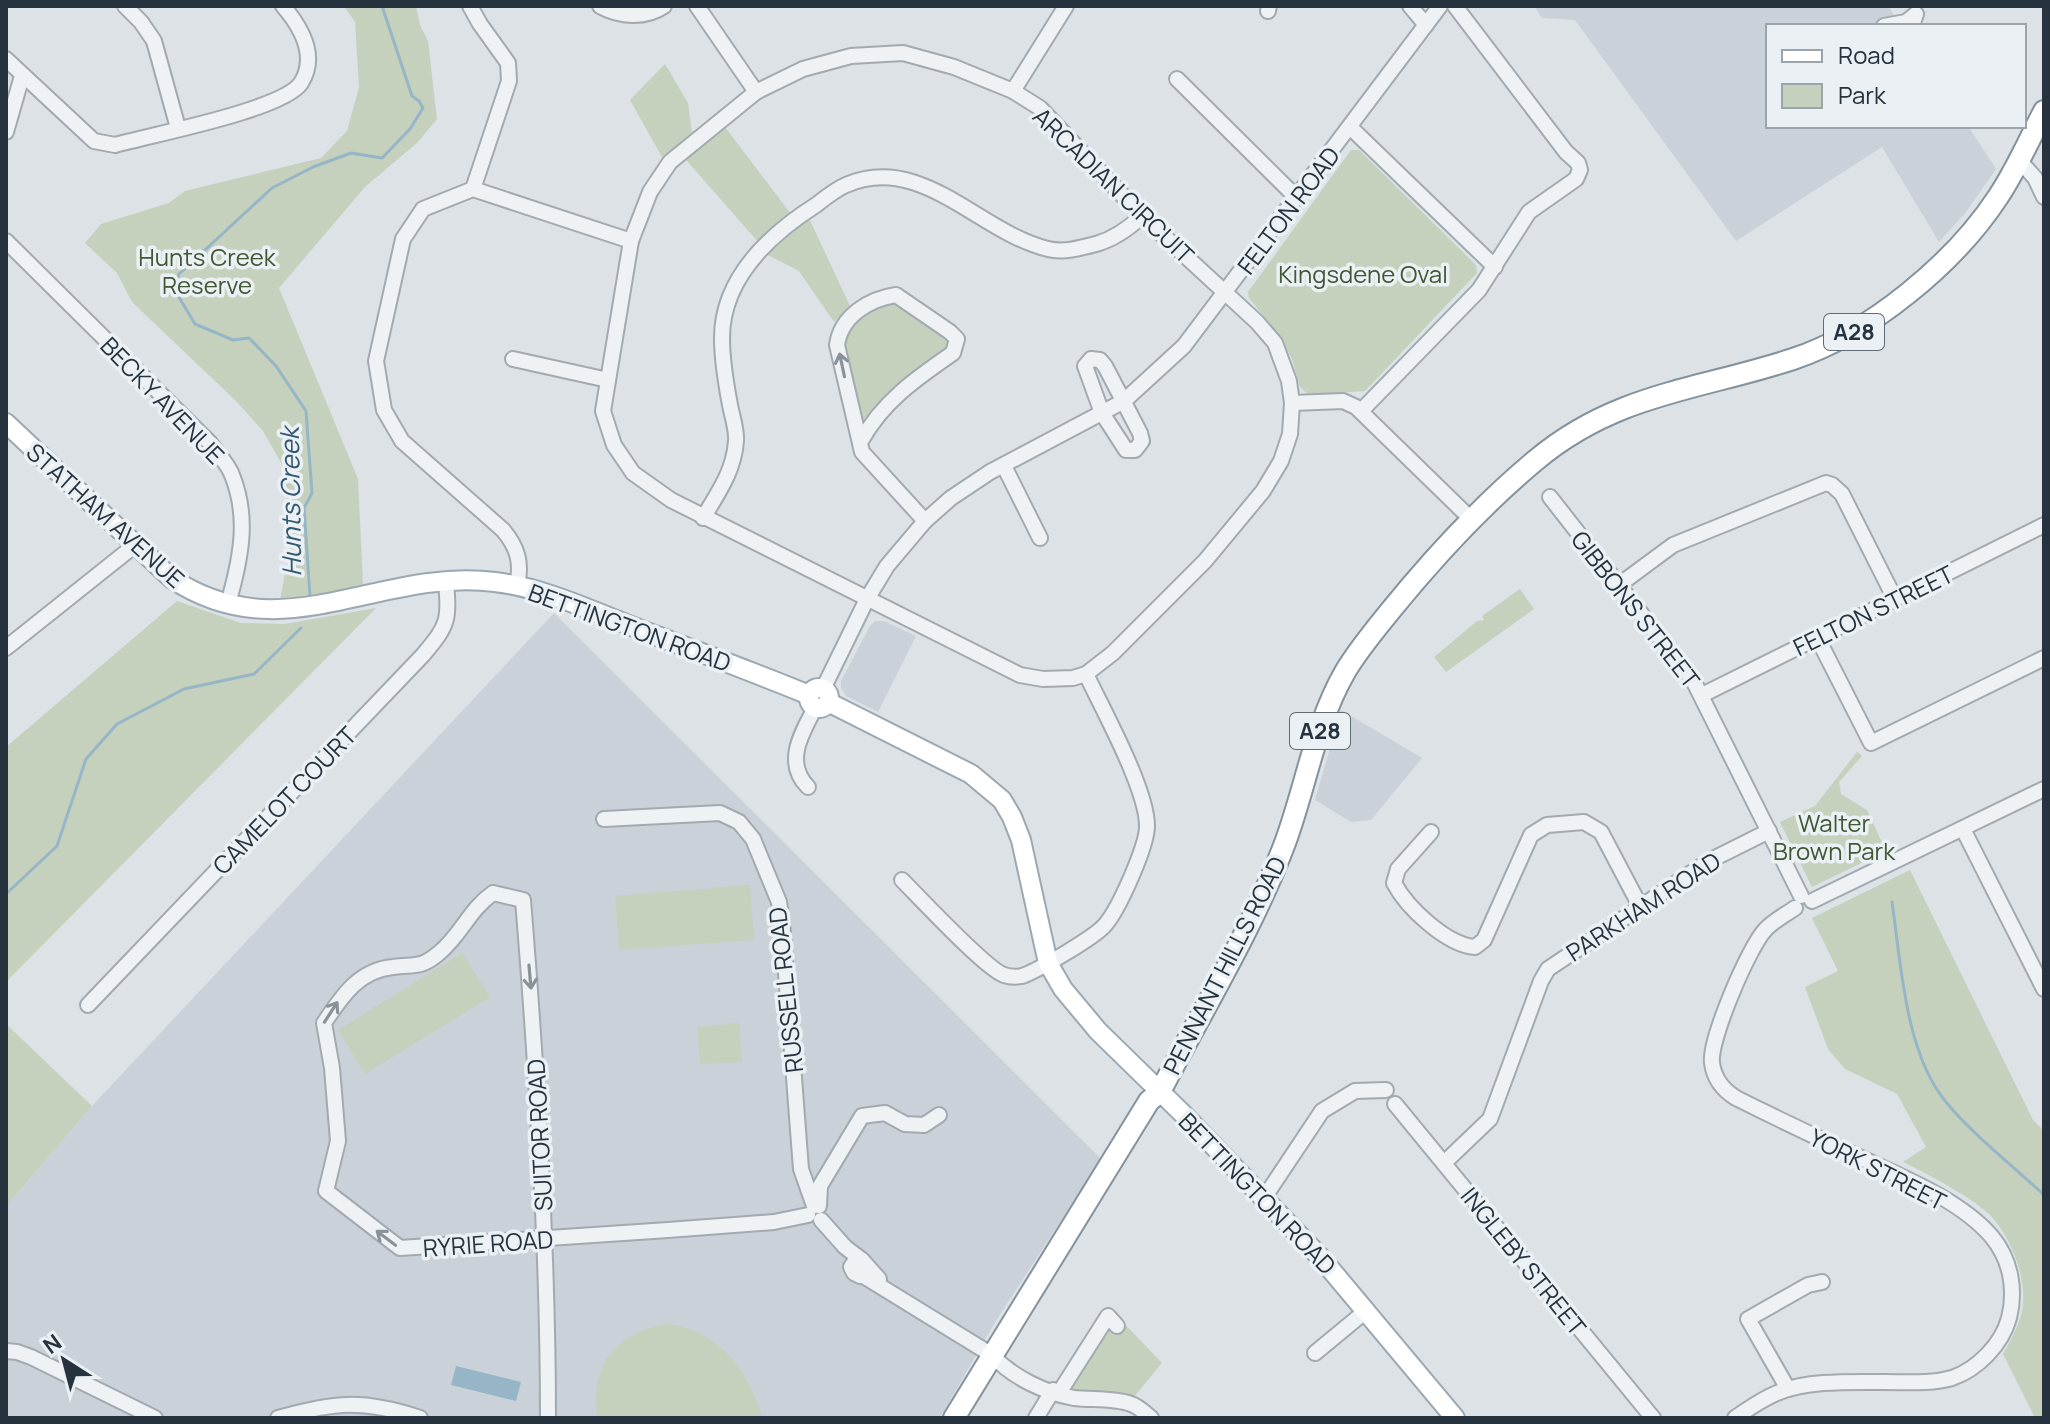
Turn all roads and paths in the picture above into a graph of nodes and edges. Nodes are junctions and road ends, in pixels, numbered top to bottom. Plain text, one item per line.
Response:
1 (125, 6) edge
2 (283, 6) edge
3 (470, 6) edge
4 (600, 6) edge
5 (664, 6) edge
6 (697, 6) edge
7 (1066, 6) edge
8 (1410, 6) edge
9 (1440, 6) edge
10 (1455, 6) edge
11 (1916, 15) edge
12 (1895, 24) edge
13 (1426, 25) junction
14 (6, 59) edge
15 (22, 76) junction
16 (1177, 79) dead end
17 (1013, 91) junction
18 (756, 92) junction
19 (2044, 111) edge
20 (1350, 127) junction
21 (178, 128) junction
22 (6, 132) edge
23 (2019, 160) junction
24 (473, 189) junction
25 (2044, 197) edge
26 (1297, 198) junction
27 (1142, 216) junction
28 (6, 241) edge
29 (631, 241) junction
30 (1495, 267) junction
31 (1227, 292) junction
32 (513, 359) dead end
33 (608, 380) junction
34 (1124, 401) junction
35 (1292, 403) junction
36 (1361, 411) junction
37 (1102, 413) junction
38 (7, 425) edge
39 (861, 441) junction
40 (1004, 466) junction
41 (1550, 497) dead end
42 (703, 518) junction
43 (1471, 519) junction
44 (925, 521) junction
45 (2044, 525) edge
46 (1040, 538) dead end
47 (134, 546) junction
48 (446, 580) junction
49 (1619, 585) junction
50 (398, 586) joint
51 (517, 586) junction
52 (231, 593) dead end
53 (867, 599) junction
54 (1895, 599) junction
55 (1817, 637) junction
56 (6, 648) edge
57 (2044, 658) edge
58 (1086, 674) junction
59 (1702, 695) junction
60 (819, 698) junction
61 (808, 787) dead end
62 (2044, 789) edge
63 (604, 819) dead end
64 (1963, 829) junction
65 (1769, 831) junction
66 (1431, 832) dead end
67 (902, 880) dead end
68 (523, 900) joint
69 (1803, 902) junction
70 (1640, 906) junction
71 (1048, 963) junction
72 (2044, 989) edge
73 (88, 1005) dead end
74 (1386, 1090) dead end
75 (1160, 1092) junction
76 (1395, 1104) dead end
77 (939, 1115) dead end
78 (1444, 1163) junction
79 (1264, 1198) junction
80 (815, 1212) junction
81 (545, 1239) junction
82 (1822, 1282) dead end
83 (1367, 1310) junction
84 (1117, 1326) dead end
85 (6, 1351) edge
86 (1315, 1353) dead end
87 (999, 1359) junction
88 (1788, 1389) junction
89 (1056, 1392) junction
90 (155, 1418) edge
91 (278, 1418) edge
92 (420, 1418) edge
93 (548, 1418) edge
94 (954, 1418) edge
95 (966, 1418) edge
96 (1036, 1418) edge
97 (1151, 1418) edge
98 (1455, 1418) edge
99 (1653, 1418) edge
100 (1735, 1418) edge

1 - 21 street
2 - 21 street
3 - 24 street
4 - 5 street
6 - 18 street
7 - 17 street
8 - 13 street
9 - 13 street, FELTON ROAD
10 - 30 street
11 - 12 street
13 - 20 street, FELTON ROAD
14 - 15 street
15 - 21 street
15 - 22 street
16 - 26 street
17 - 18 street, ARCADIAN CIRCUIT
17 - 27 street, ARCADIAN CIRCUIT
18 - 29 street, ARCADIAN CIRCUIT
19 - 23 highway, PENNANT HILLS ROAD / A28
20 - 26 street, FELTON ROAD
20 - 30 street
23 - 25 street
23 - 43 highway, PENNANT HILLS ROAD / A28
24 - 29 street
24 - 51 street
26 - 31 street, FELTON ROAD
27 - 31 street, ARCADIAN CIRCUIT
27 - 42 street
28 - 52 street, BECKY AVENUE
29 - 33 street, ARCADIAN CIRCUIT
30 - 36 street
31 - 34 street, FELTON ROAD
31 - 35 street, ARCADIAN CIRCUIT
32 - 33 street
33 - 42 street, ARCADIAN CIRCUIT
34 - 37 street, FELTON ROAD
34 - 37 street
34 - 37 street
35 - 36 street
35 - 58 street, ARCADIAN CIRCUIT
36 - 43 street
37 - 40 street, FELTON ROAD
38 - 47 main road, STATHAM AVENUE
39 -> 39 street
39 - 44 street
40 - 44 street, FELTON ROAD
40 - 46 street
41 - 49 street, GIBBONS STREET
42 - 53 street, ARCADIAN CIRCUIT
43 - 75 highway, PENNANT HILLS ROAD / A28
44 - 53 street, FELTON ROAD
45 - 54 street, FELTON STREET
47 - 50 main road, STATHAM AVENUE
47 - 56 street
48 - 50 main road, BETTINGTON ROAD
48 - 51 main road, BETTINGTON ROAD
48 - 73 street, CAMELOT COURT
49 - 54 street
49 - 59 street, GIBBONS STREET
51 - 60 main road, BETTINGTON ROAD
53 - 58 street, ARCADIAN CIRCUIT
53 - 60 street, FELTON ROAD
54 - 55 street, FELTON STREET
55 - 57 street
55 - 59 street, FELTON STREET
58 - 71 street
59 - 65 street, GIBBONS STREET
60 - 61 street, FELTON ROAD
60 - 71 main road, BETTINGTON ROAD
62 - 64 street, YORK STREET
63 - 80 street, RUSSELL ROAD
64 - 69 street, YORK STREET
64 - 72 street
65 - 69 street, GIBBONS STREET
65 - 70 street, PARKHAM ROAD
66 - 70 street
67 - 71 street
68 -> 81 street, SUITOR ROAD
81 -> 68 street, RYRIE ROAD
69 - 88 street, YORK STREET
70 - 78 street, PARKHAM ROAD
71 - 75 main road, BETTINGTON ROAD
74 - 79 street
75 - 79 main road, BETTINGTON ROAD
75 - 87 highway, PENNANT HILLS ROAD / A28
76 - 78 street, INGLEBY STREET
77 - 80 street
78 - 99 street, INGLEBY STREET
79 - 83 main road, BETTINGTON ROAD
80 - 81 street, RYRIE ROAD
80 - 87 street, RUSSELL ROAD
81 - 93 street, SUITOR ROAD
82 - 88 street
83 - 86 street
83 - 98 main road, BETTINGTON ROAD
84 - 89 street
85 - 90 street
87 - 89 street
87 - 94 highway, PENNANT HILLS ROAD / A28
87 - 95 highway, PENNANT HILLS ROAD / A28
88 - 100 street, YORK STREET
89 - 96 street
89 - 97 street
91 - 92 street

